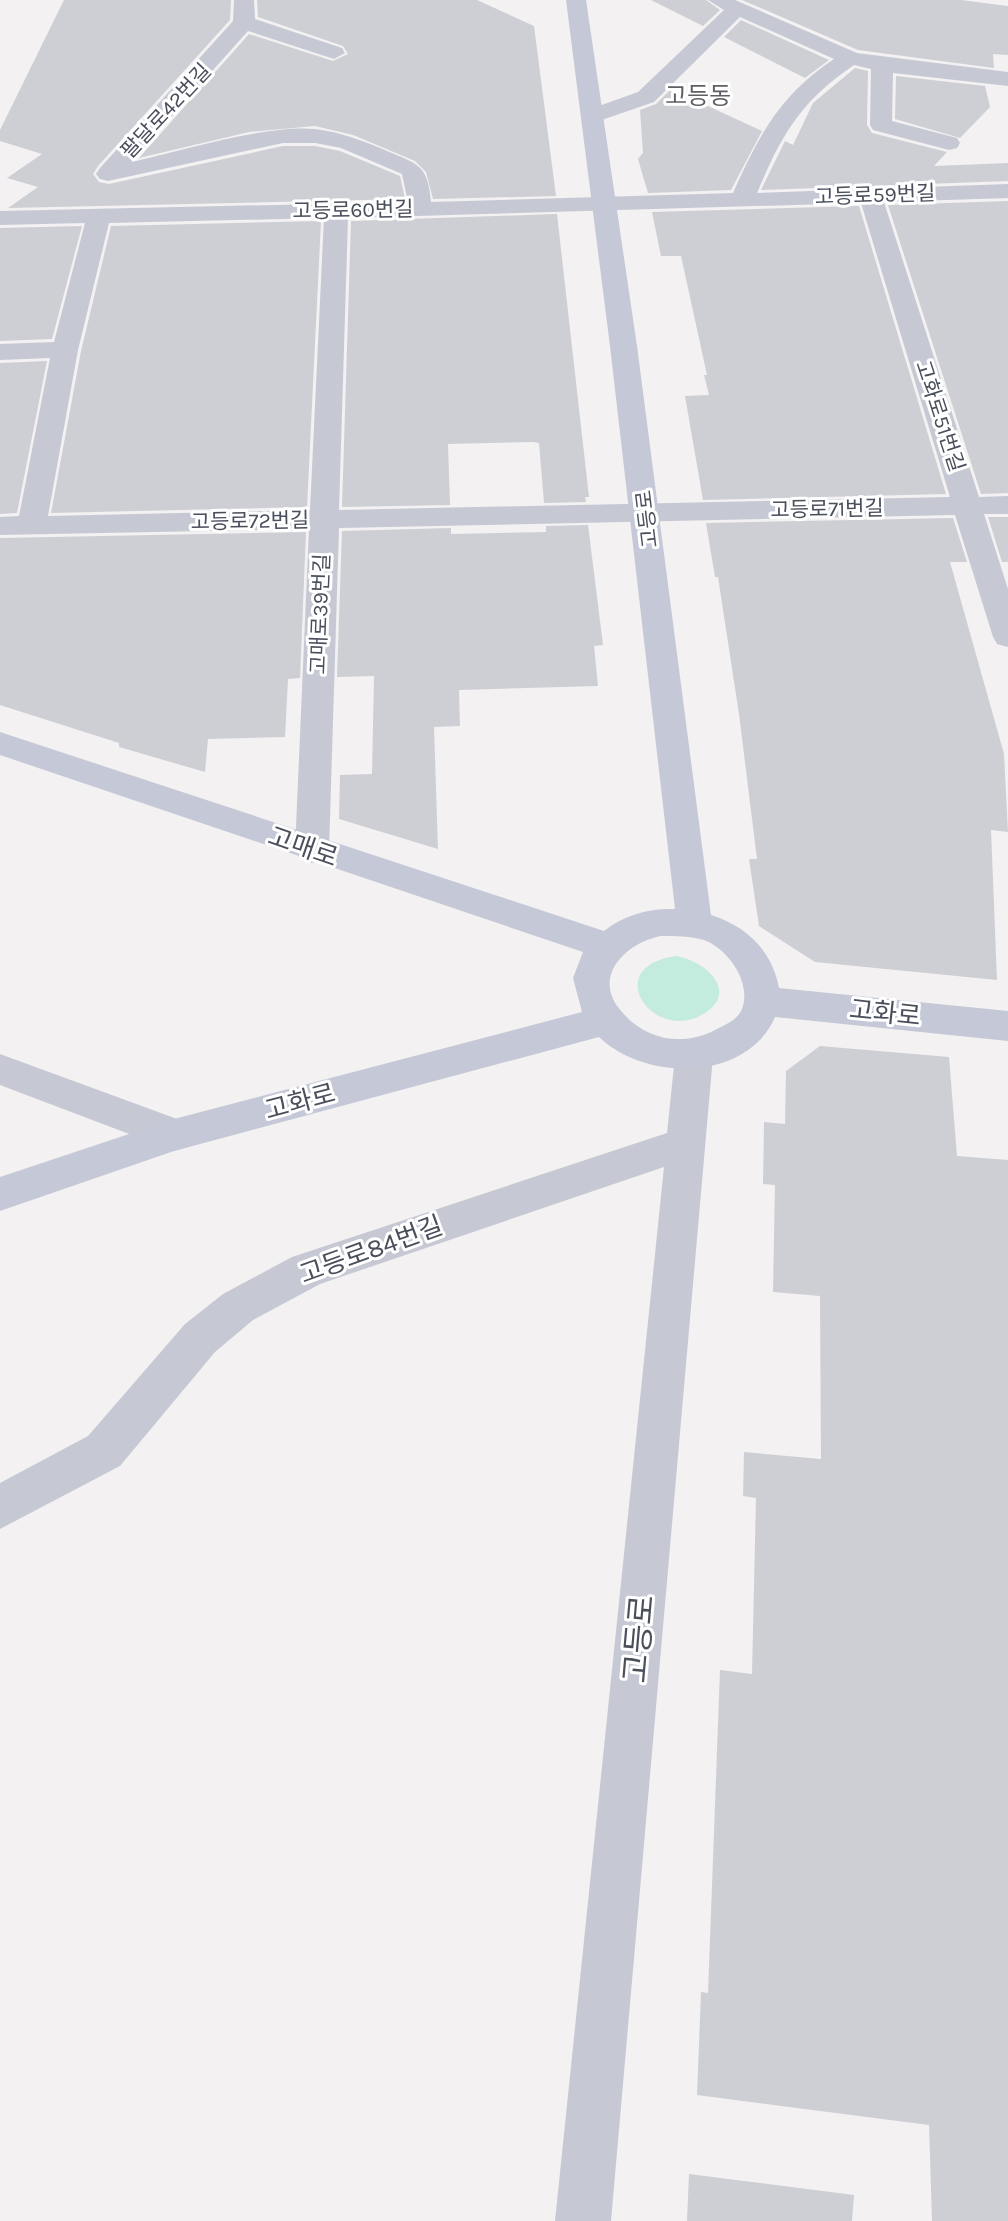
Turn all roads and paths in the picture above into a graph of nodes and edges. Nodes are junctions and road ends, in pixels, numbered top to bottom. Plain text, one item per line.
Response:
1 (576, 0) edge
2 (727, 5) edge
3 (244, 11) edge
4 (334, 53) dead end
5 (849, 58) junction
6 (882, 65) junction
7 (1008, 79) edge
8 (593, 116) junction
9 (949, 143) dead end
10 (108, 174) junction
11 (1008, 191) edge
12 (870, 195) junction
13 (743, 198) junction
14 (607, 205) junction
15 (420, 208) junction
16 (336, 210) junction
17 (87, 216) junction
18 (0, 218) edge
19 (65, 351) junction
20 (0, 352) edge
21 (969, 505) junction
22 (1008, 505) edge
23 (647, 513) junction
24 (324, 519) junction
25 (0, 526) edge
26 (32, 526) junction
27 (1008, 637) edge
28 (0, 743) edge
29 (312, 850) junction
30 (694, 923) junction
31 (607, 946) junction
32 (763, 1001) junction
33 (604, 1021) junction
34 (1008, 1026) edge
35 (694, 1056) junction
36 (0, 1069) edge
37 (174, 1135) junction
38 (687, 1143) junction
39 (0, 1194) edge
40 (0, 1507) edge
41 (583, 2221) edge

1 - 8 street, 고등로
2 - 5 street
2 - 8 street
3 - 4 street
3 - 10 street, 팔달로42번길
5 - 6 street
5 - 13 street
6 - 7 street
6 - 9 street
8 - 14 street, 고등로
10 - 15 street
10 - 17 street, 팔달로42번길
11 - 12 street, 고등로59번길
12 - 13 street, 고등로59번길
12 - 21 street, 고화로51번길
13 - 14 street, 고등로59번길
14 - 15 street, 고등로60번길
14 - 23 street, 고등로
15 - 16 street, 고등로60번길
16 - 17 street, 고등로60번길
16 - 24 street, 고매로39번길
17 - 18 street, 고등로60번길
17 - 19 street
19 - 20 street
19 - 26 street
21 - 22 street, 고등로71번길
21 - 23 street, 고등로71번길
21 - 27 street, 고화로51번길
23 - 24 street, 고등로72번길
23 - 30 street, 고등로
24 - 26 street, 고등로72번길
24 - 29 street, 고매로39번길
25 - 26 street, 고등로72번길
28 - 29 street, 고매로
29 - 31 street, 고매로
30 - 31 street
30 - 32 street
31 - 33 street
32 - 34 street, 고화로
32 - 35 street
33 - 35 street
33 - 37 street, 고화로
35 - 38 street, 고등로
36 - 37 street
37 - 39 street, 고화로
38 - 40 street, 고등로84번길
38 - 41 street, 고등로

